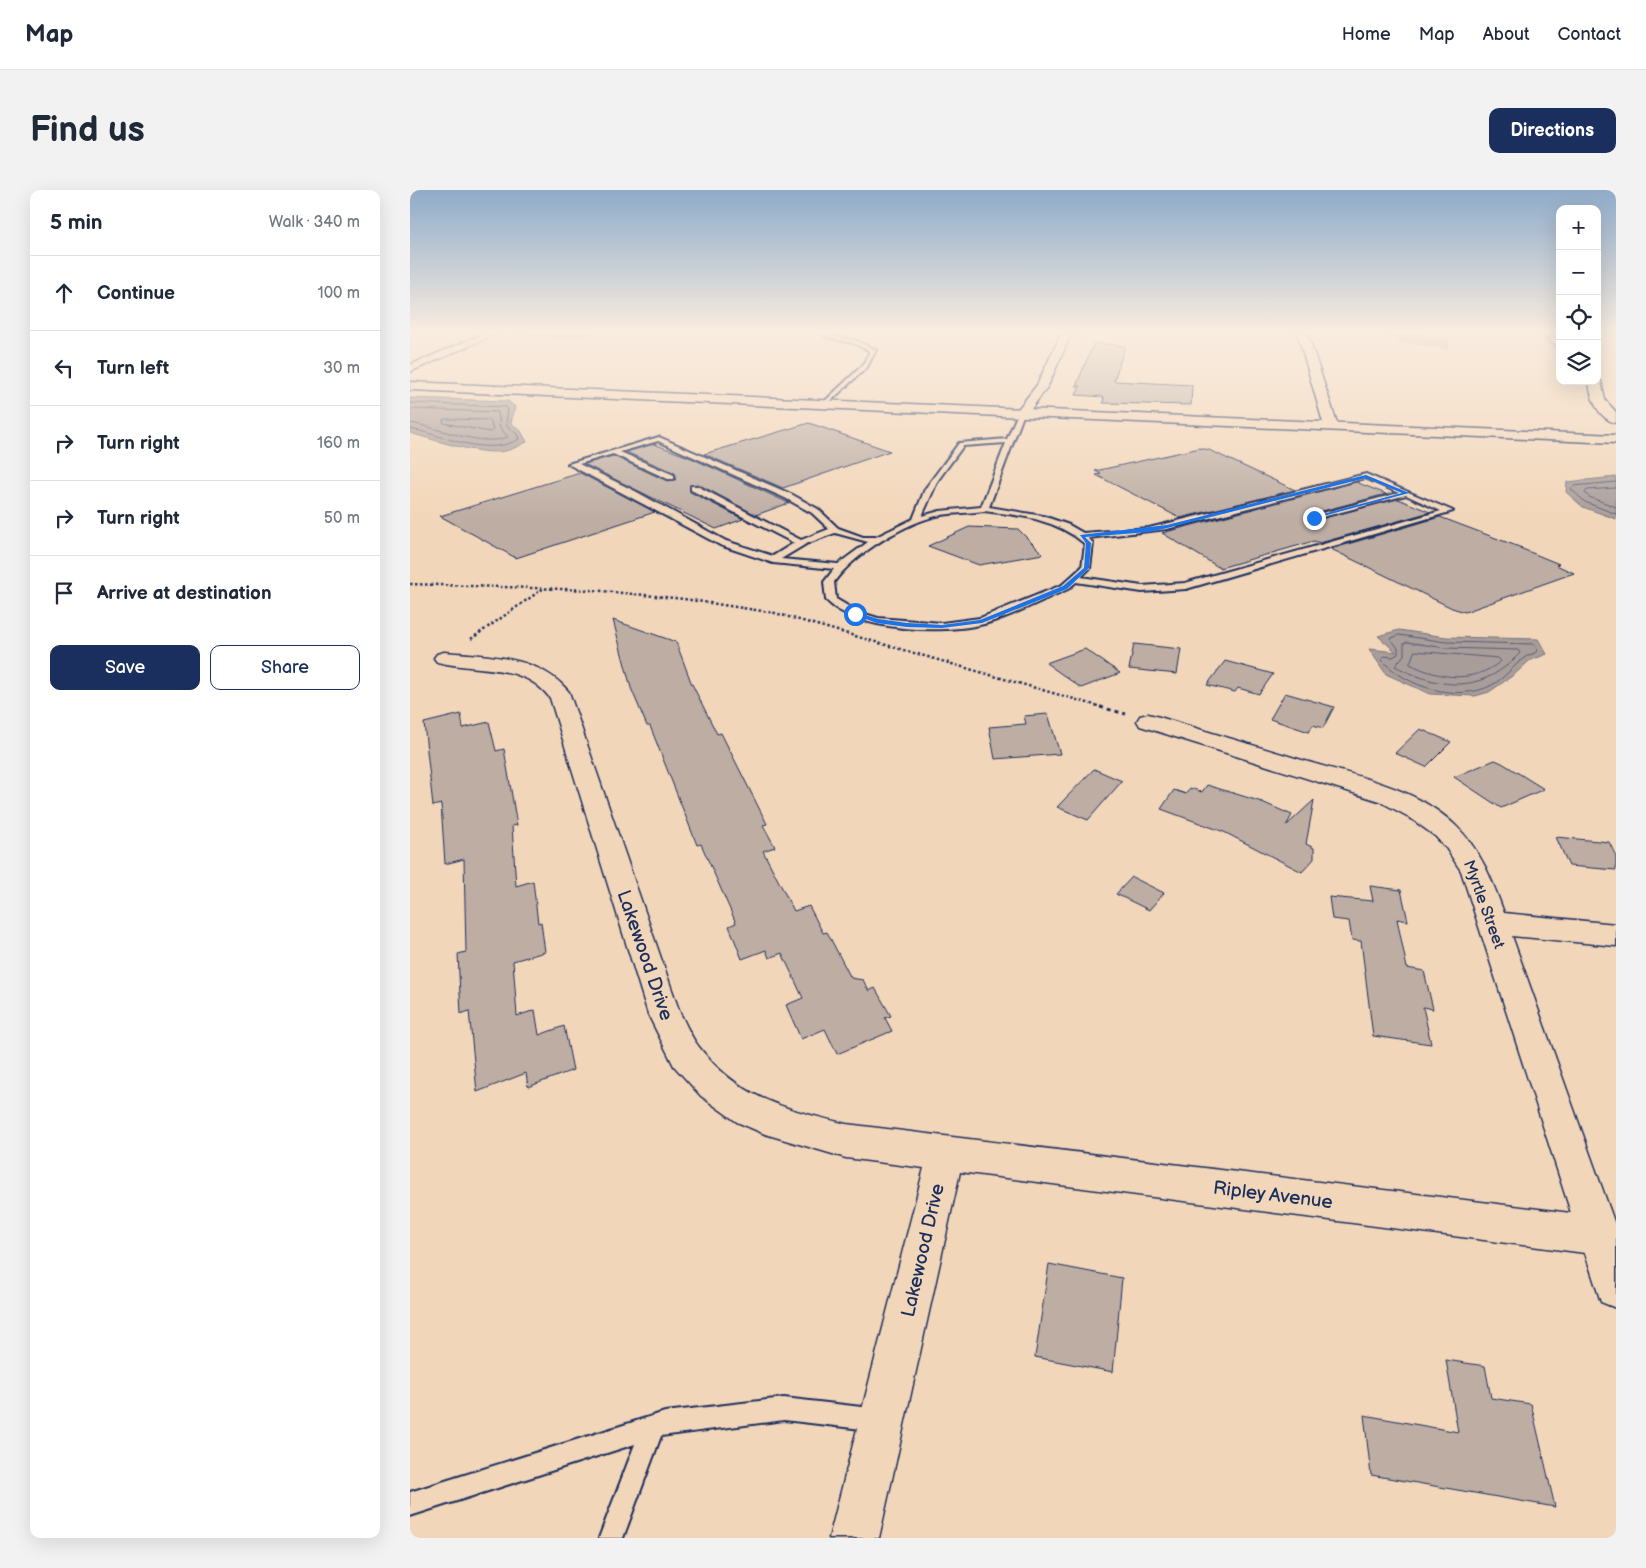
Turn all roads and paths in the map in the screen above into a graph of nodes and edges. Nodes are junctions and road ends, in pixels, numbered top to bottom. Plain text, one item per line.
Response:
1 (615, 395) edge
2 (835, 395) edge
3 (1034, 395) edge
4 (1321, 395) edge
5 (1596, 395) edge
6 (825, 404) junction
7 (1021, 413) junction
8 (1616, 419) edge
9 (1331, 426) junction
10 (1616, 439) edge
11 (1012, 441) junction
12 (613, 452) junction
13 (671, 477) dead end
14 (694, 488) dead end
15 (1406, 493) junction
16 (984, 509) junction
17 (1314, 518) dead end
18 (917, 520) junction
19 (835, 530) junction
20 (1081, 536) junction
21 (877, 540) junction
22 (800, 543) junction
23 (773, 560) junction
24 (840, 567) junction
25 (1074, 579) junction
26 (410, 584) edge
27 (544, 588) junction
28 (444, 658) joint
29 (1148, 721) joint
30 (1493, 923) junction
31 (1616, 935) edge
32 (946, 1153) junction
33 (1600, 1236) junction
34 (1616, 1287) edge
35 (882, 1420) junction
36 (653, 1427) junction
37 (410, 1504) edge
38 (611, 1538) edge
39 (854, 1538) edge

1 - 6 street
2 - 6 lane
3 - 7 street
4 - 9 street
5 - 8 street
6 - 7 street
7 - 9 street
7 - 11 lane
9 - 10 street
11 - 16 lane
11 - 18 lane
12 - 13 lane
12 - 19 lane
12 - 23 lane
14 - 22 lane
15 - 17 lane
15 - 20 lane
15 - 25 lane
16 - 18 lane
16 - 20 lane
18 - 21 lane
19 - 21 lane
19 - 22 lane
20 - 25 lane
21 - 24 lane
22 - 23 lane
23 - 24 lane
24 - 25 lane
26 - 27 path
27 - 28 path
27 - 29 path
28 - 32 street, Lakewood Drive
29 - 30 street, Myrtle Street
30 - 31 street
30 - 33 street, Myrtle Street
32 - 33 street, Ripley Avenue
32 - 35 street, Lakewood Drive
33 - 34 street, Myrtle Street
35 - 36 lane
35 - 39 street, Lakewood Drive
36 - 37 lane
36 - 38 lane

